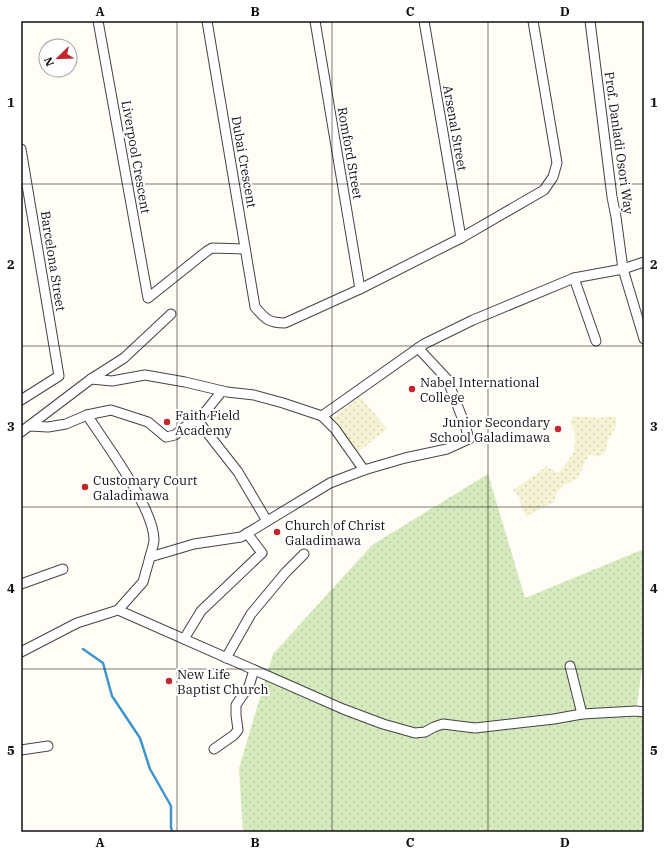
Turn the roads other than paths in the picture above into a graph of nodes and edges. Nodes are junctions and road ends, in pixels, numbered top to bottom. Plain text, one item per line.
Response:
1 (98, 21) edge
2 (207, 21) edge
3 (315, 21) edge
4 (424, 21) edge
5 (533, 21) edge
6 (590, 21) edge
7 (21, 149) edge
8 (461, 238) junction
9 (245, 249) junction
10 (644, 262) edge
11 (623, 269) junction
12 (574, 278) junction
13 (360, 289) junction
14 (171, 314) dead end
15 (644, 339) edge
16 (596, 341) dead end
17 (418, 348) junction
18 (91, 379) junction
19 (222, 391) junction
20 (21, 400) edge
21 (87, 415) junction
22 (322, 416) junction
23 (198, 421) junction
24 (29, 426) junction
25 (21, 432) edge
26 (364, 470) junction
27 (267, 521) junction
28 (247, 533) junction
29 (304, 554) dead end
30 (150, 557) junction
31 (63, 569) dead end
32 (21, 584) edge
33 (118, 610) junction
34 (184, 639) junction
35 (21, 652) edge
36 (226, 658) junction
37 (570, 666) dead end
38 (254, 670) junction
39 (644, 712) edge
40 (582, 714) junction
41 (48, 746) dead end
42 (214, 749) dead end
43 (21, 750) edge

1 - 9 street, Liverpool Crescent
2 - 9 street, Dubai Crescent
3 - 13 street, Romford Street
4 - 8 street, Arsenal Street
5 - 8 street
6 - 11 street, Prof. Danladi Osori Way
7 - 20 street, Barcelona Street
8 - 13 street
9 - 13 street, Dubai Crescent
10 - 11 street
11 - 12 street
11 - 15 street, Prof. Danladi Osori Way
12 - 16 street
12 - 17 street
14 - 18 street
17 - 22 street
17 - 26 street
18 - 19 street
18 - 24 street
19 - 22 street
19 - 23 street
21 - 23 street
21 - 24 street
21 - 30 street
22 - 26 street
23 - 27 street
24 - 25 street
26 - 27 street
27 - 28 street
28 - 30 street
28 - 34 street
29 - 36 street
30 - 33 street
31 - 32 street
33 - 34 street
33 - 35 street
34 - 36 street
36 - 38 street
37 - 40 street
38 - 40 street
38 - 42 street
39 - 40 street
41 - 43 street

